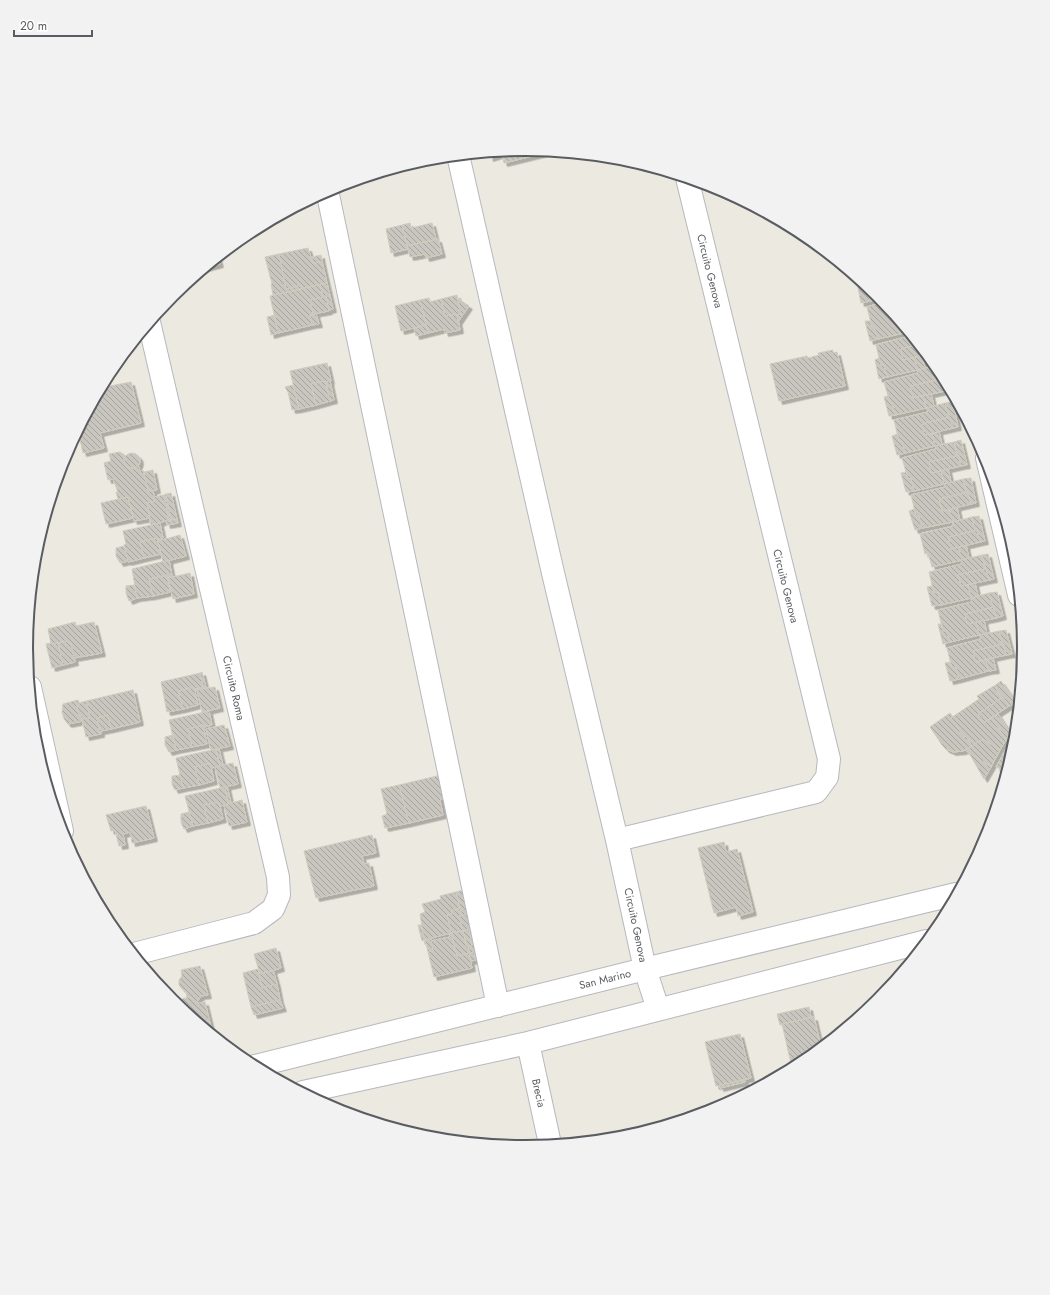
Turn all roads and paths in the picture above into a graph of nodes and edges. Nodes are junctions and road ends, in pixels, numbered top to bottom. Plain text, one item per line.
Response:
1 (459, 160) edge
2 (688, 184) edge
3 (328, 197) edge
4 (151, 329) edge
5 (41, 736) edge
6 (46, 759) edge
7 (617, 840) junction
8 (950, 895) edge
9 (918, 943) edge
10 (140, 953) edge
11 (645, 969) junction
12 (498, 1006) junction
13 (658, 1008) junction
14 (528, 1043) junction
15 (263, 1064) edge
16 (311, 1091) edge
17 (549, 1139) edge

1 - 7 street, Circuito Genova
2 - 7 street, Circuito Genova
3 - 12 street
4 - 10 street, Circuito Roma
5 - 6 street
7 - 11 street, Circuito Genova
8 - 11 street, San Marino
9 - 13 street
11 - 12 street, San Marino
11 - 13 street, Circuito Genova
12 - 15 street, San Marino
13 - 14 street
14 - 16 street
14 - 17 street, Brecia

